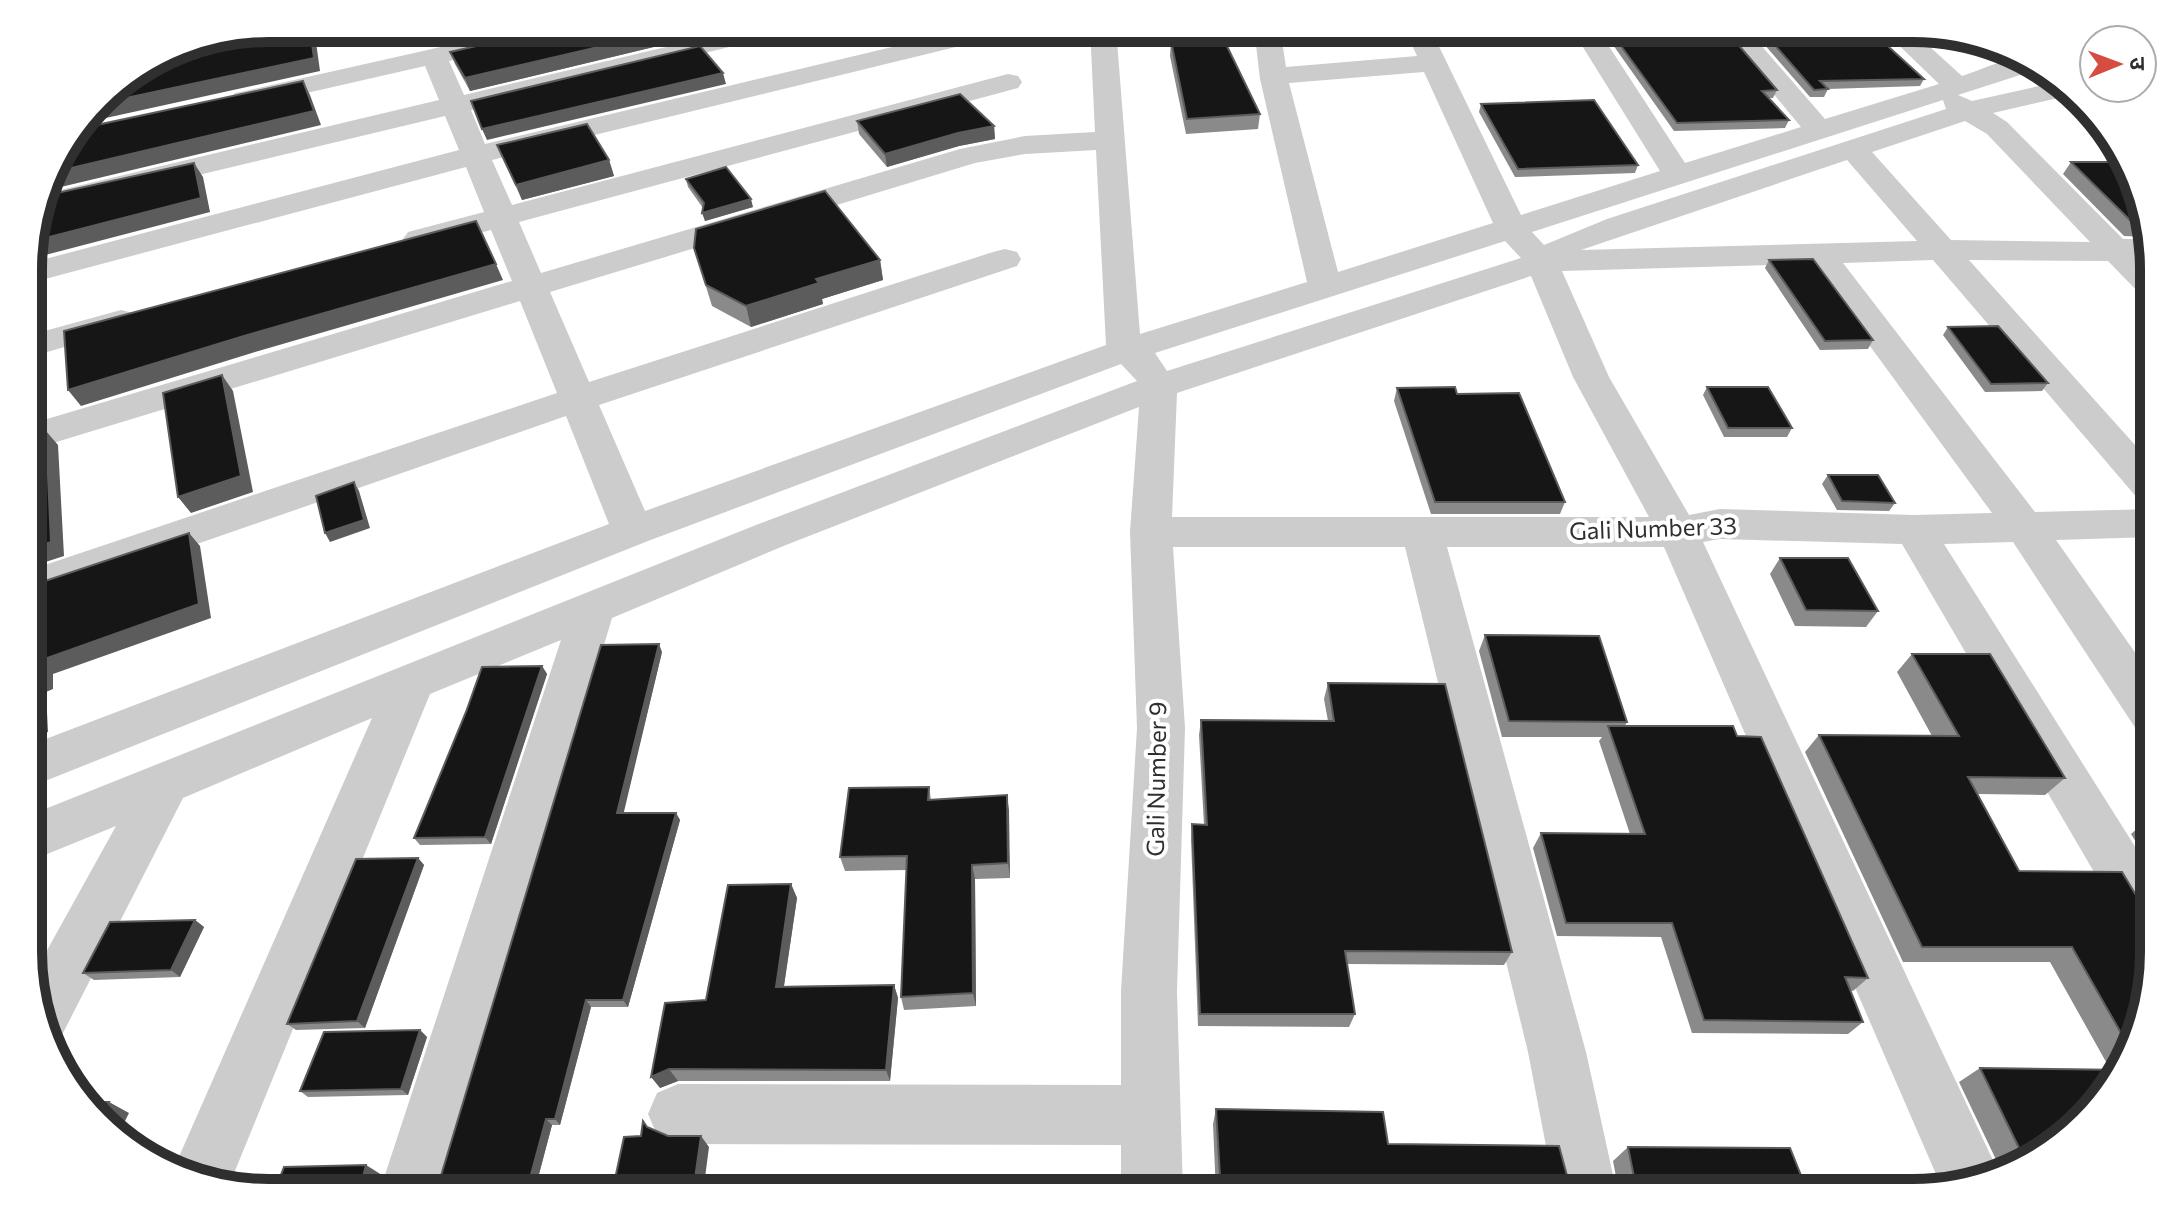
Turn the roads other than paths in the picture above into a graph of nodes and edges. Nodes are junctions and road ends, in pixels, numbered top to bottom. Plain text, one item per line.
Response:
1 (718, 42) edge
2 (946, 42) edge
3 (1104, 42) edge
4 (1269, 42) edge
5 (1423, 42) edge
6 (1593, 42) edge
7 (1744, 42) edge
8 (1906, 42) edge
9 (260, 43) edge
10 (493, 43) edge
11 (225, 50) edge
12 (414, 52) junction
13 (1433, 63) junction
14 (2020, 69) edge
15 (1274, 79) junction
16 (1008, 82) dead end
17 (2052, 90) edge
18 (1955, 99) junction
19 (454, 103) junction
20 (224, 104) edge
21 (1819, 130) junction
22 (1112, 140) junction
23 (1855, 151) junction
24 (476, 155) junction
25 (1748, 171) junction
26 (1684, 188) junction
27 (53, 201) edge
28 (501, 216) junction
29 (1511, 228) junction
30 (395, 245) edge
31 (2113, 248) junction
32 (2139, 249) edge
33 (1942, 250) junction
34 (1819, 253) junction
35 (1005, 259) dead end
36 (1542, 262) junction
37 (42, 270) edge
38 (2140, 275) edge
39 (529, 286) junction
40 (1325, 287) junction
41 (152, 312) edge
42 (42, 343) edge
43 (1144, 367) junction
44 (577, 399) junction
45 (42, 433) edge
46 (2140, 475) edge
47 (2140, 523) edge
48 (2023, 525) junction
49 (1914, 530) junction
50 (633, 531) junction
51 (1151, 532) junction
52 (1422, 532) junction
53 (1678, 532) junction
54 (42, 582) edge
55 (593, 608) junction
56 (412, 681) junction
57 (2140, 696) edge
58 (42, 761) edge
59 (166, 781) junction
60 (42, 833) edge
61 (2140, 901) edge
62 (48, 1004) edge
63 (678, 1114) dead end
64 (1151, 1115) junction
65 (205, 1169) edge
66 (1966, 1172) edge
67 (414, 1179) edge
68 (1152, 1179) edge
69 (1583, 1179) edge

1 - 19 street
2 - 24 street
3 - 22 street, Gali Number 9
4 - 15 street
5 - 13 street
6 - 26 street
7 - 21 street
8 - 18 street
9 - 11 street
10 - 12 street
12 - 19 street
12 - 20 street
13 - 15 street
13 - 29 street
14 - 18 street
15 - 40 street
16 - 28 street
17 - 18 street
18 - 21 street
18 - 23 street
18 - 31 street
19 - 24 street
19 - 27 street
21 - 25 street
22 - 39 street
22 - 43 street, Gali Number 9
23 - 25 street
23 - 33 street
24 - 28 street
24 - 37 street
25 - 26 street
26 - 29 street
26 - 36 street
28 - 30 street
28 - 39 street
29 - 36 street
29 - 40 street
31 - 32 street
31 - 33 street
31 - 38 street
33 - 34 street
33 - 46 street
34 - 36 street
34 - 48 street
35 - 44 street
36 - 43 street
36 - 53 street
39 - 44 street
39 - 45 street
40 - 43 street
41 - 42 street
43 - 50 street
43 - 51 street, Gali Number 9
43 - 55 street
44 - 50 street
44 - 54 street
47 - 48 street, Gali Number 33
48 - 49 street, Gali Number 33
48 - 57 street
49 - 53 street, Gali Number 33
49 - 61 street
50 - 58 street
51 - 52 street, Gali Number 33
51 - 64 street, Gali Number 9
52 - 53 street, Gali Number 33
52 - 69 street
53 - 66 street
55 - 56 street
55 - 67 street
56 - 59 street
56 - 65 street
59 - 60 street
59 - 62 street
63 - 64 street
64 - 68 street, Gali Number 9

